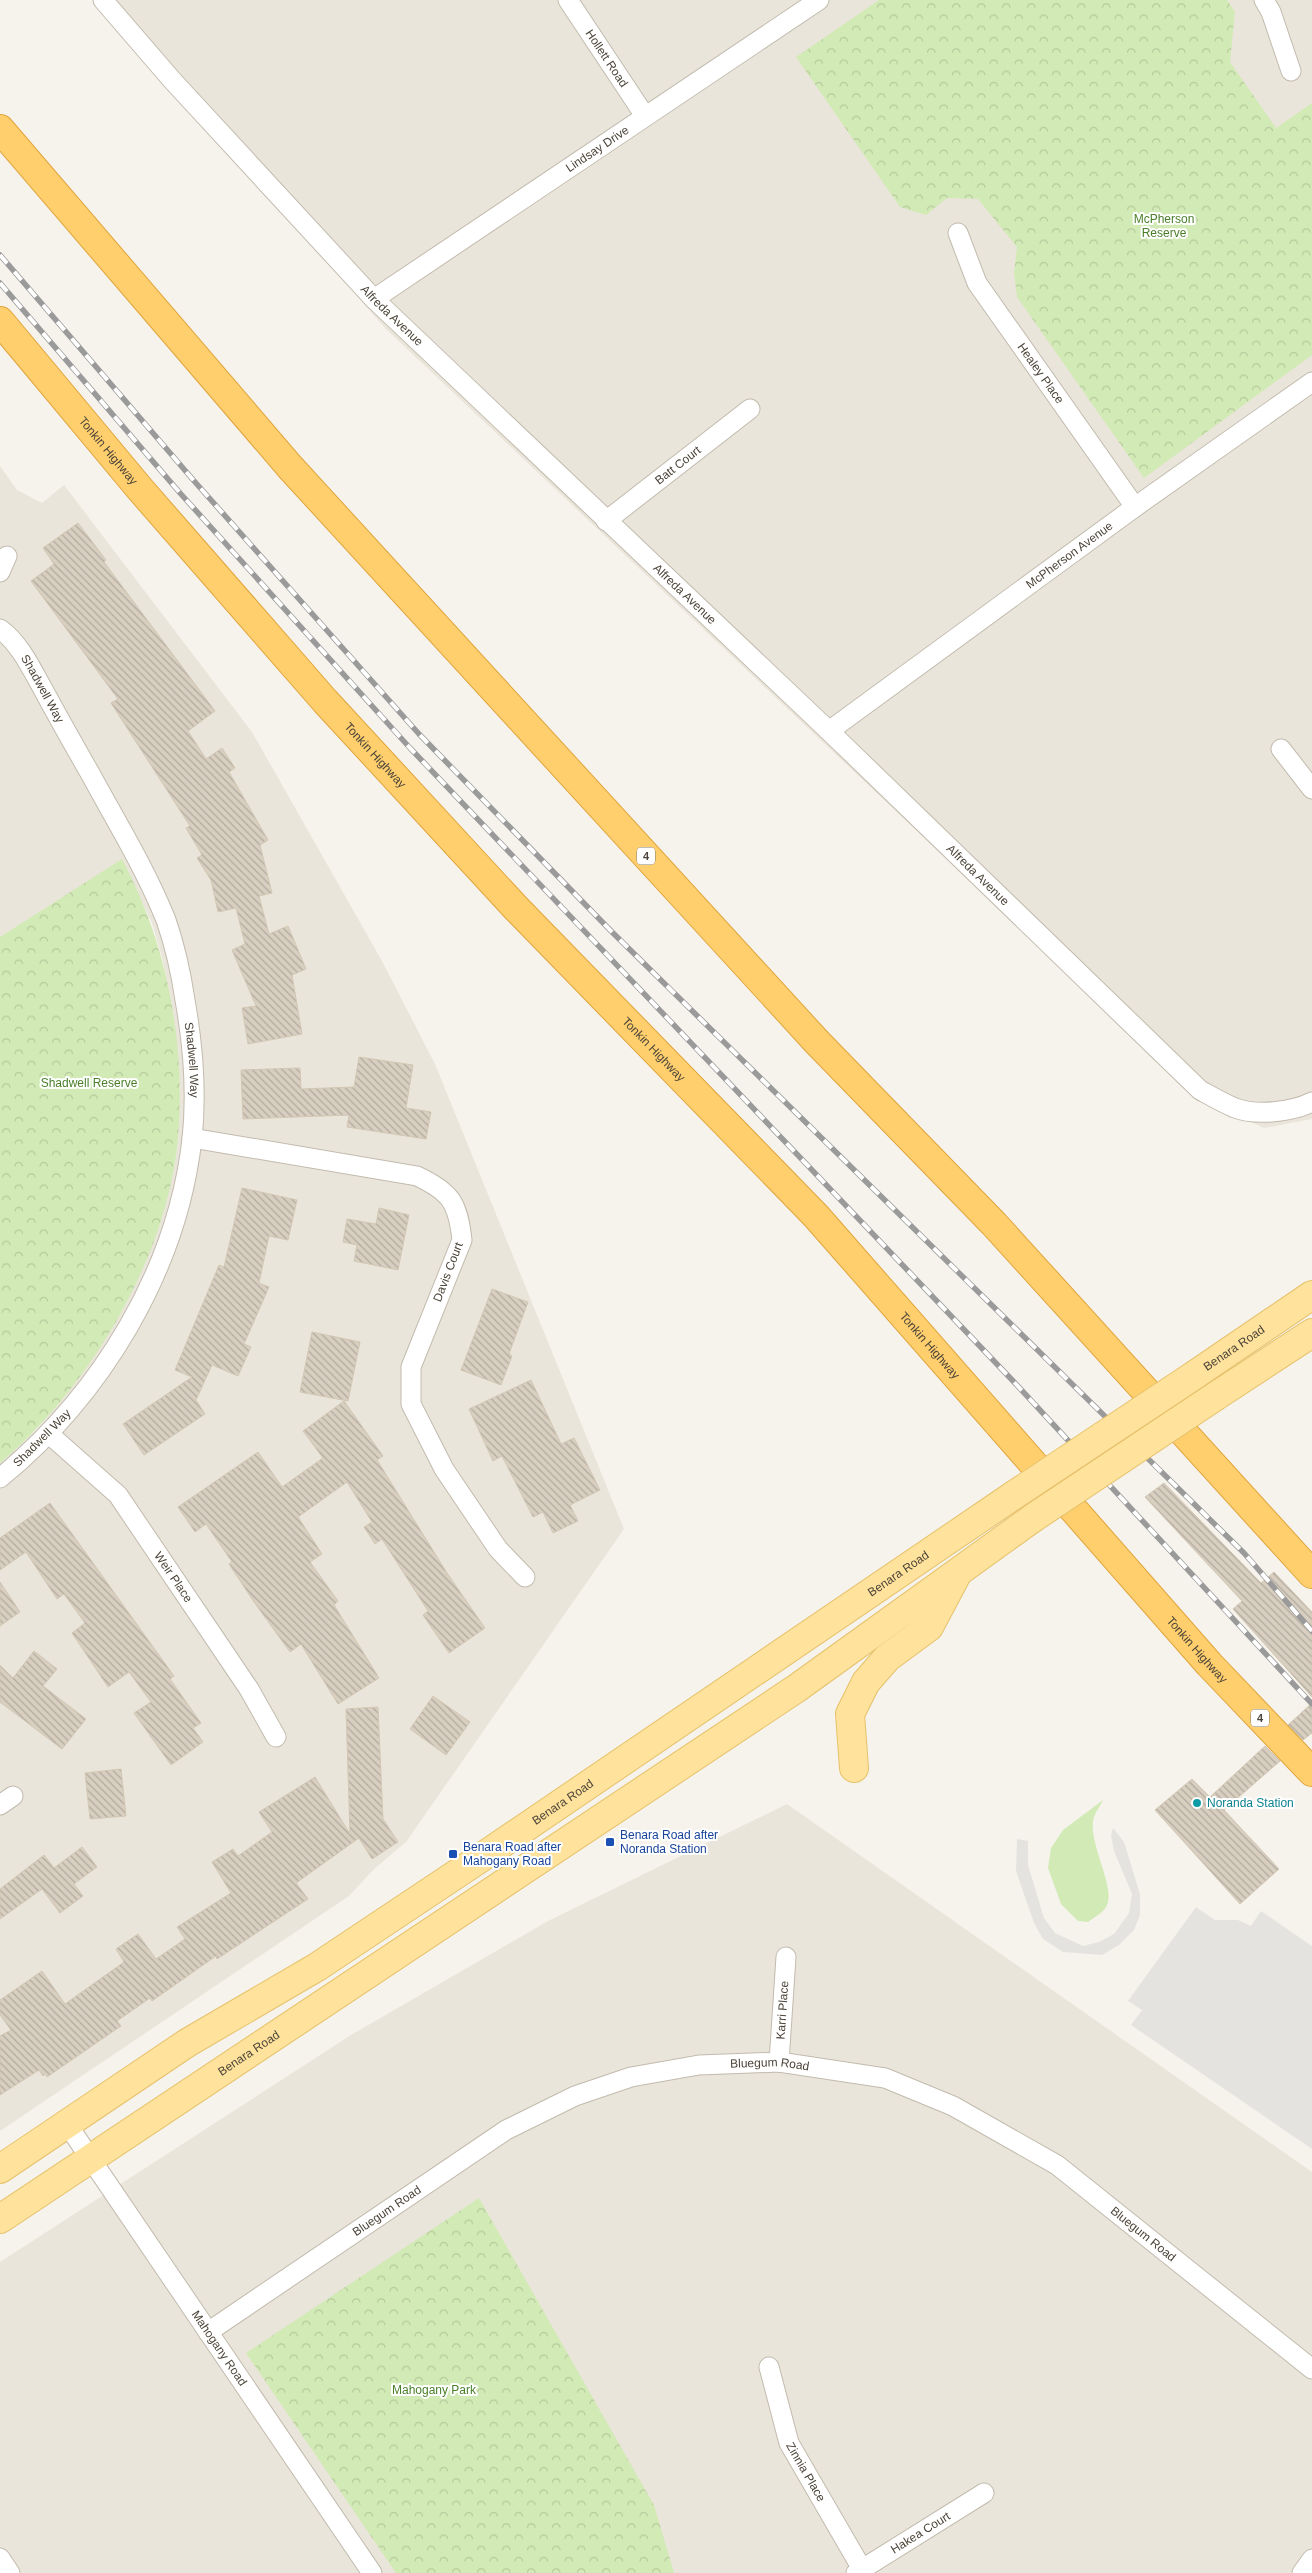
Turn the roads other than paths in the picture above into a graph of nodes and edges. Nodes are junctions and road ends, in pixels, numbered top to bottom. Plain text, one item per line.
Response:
1 (103, 0) edge
2 (568, 0) edge
3 (819, 0) edge
4 (1264, 0) edge
5 (1291, 71) dead end
6 (645, 116) junction
7 (0, 129) edge
8 (958, 233) dead end
9 (374, 300) junction
10 (0, 321) edge
11 (1312, 382) edge
12 (750, 408) dead end
13 (1135, 507) junction
14 (606, 521) junction
15 (0, 628) edge
16 (829, 731) junction
17 (1281, 749) dead end
18 (1312, 789) edge
19 (1312, 1102) edge
20 (192, 1138) junction
21 (1312, 1295) edge
22 (1312, 1333) edge
23 (49, 1434) junction
24 (0, 1478) edge
25 (958, 1572) junction
26 (1312, 1574) edge
27 (525, 1577) dead end
28 (797, 1688) junction
29 (276, 1737) dead end
30 (854, 1768) dead end
31 (1312, 1772) edge
32 (485, 1856) junction
33 (445, 1923) junction
34 (786, 1957) dead end
35 (318, 1967) junction
36 (779, 2062) junction
37 (67, 2124) junction
38 (90, 2158) junction
39 (0, 2169) edge
40 (0, 2219) edge
41 (208, 2332) junction
42 (769, 2367) dead end
43 (1312, 2369) edge
44 (984, 2493) dead end
45 (0, 2558) edge
46 (1312, 2559) edge
47 (859, 2571) edge
48 (10, 2573) edge
49 (372, 2573) edge
50 (1302, 2573) edge

1 - 9 street, Alfreda Avenue
2 - 6 street, Hollett Road
3 - 6 street, Lindsay Drive
4 - 5 street
6 - 9 street, Lindsay Drive
7 - 26 highway, 4
8 - 13 street, Healey Place
9 - 14 street, Alfreda Avenue
10 - 31 highway, Tonkin Highway / 4
11 - 13 street, McPherson Avenue
12 - 14 street, Batt Court
13 - 16 street, McPherson Avenue
14 - 16 street, Alfreda Avenue
15 - 20 street, Shadwell Way
16 - 19 street, Alfreda Avenue
17 - 18 street
20 - 23 street, Shadwell Way
20 - 27 street, Davis Court
21 - 32 main road, Benara Road, bridge
22 - 25 main road, Benara Road, bridge
23 - 24 street, Shadwell Way
23 - 29 street, Weir Place
25 - 28 main road, Benara Road
25 - 30 main road
28 - 32 main road, Benara Road
28 - 33 main road, Benara Road
32 - 35 main road, Benara Road
33 - 35 main road
33 - 38 main road, Benara Road
34 - 36 street, Karri Place
35 - 37 main road, Benara Road
36 - 41 street, Bluegum Road
36 - 43 street, Bluegum Road
37 - 38 street, Mahogany Road
37 - 39 main road, Benara Road
38 - 40 main road, Benara Road
38 - 41 street, Mahogany Road
41 - 49 street, Mahogany Road
42 - 47 street, Zinnia Place
44 - 47 street, Hakea Court
45 - 48 street
46 - 50 street

